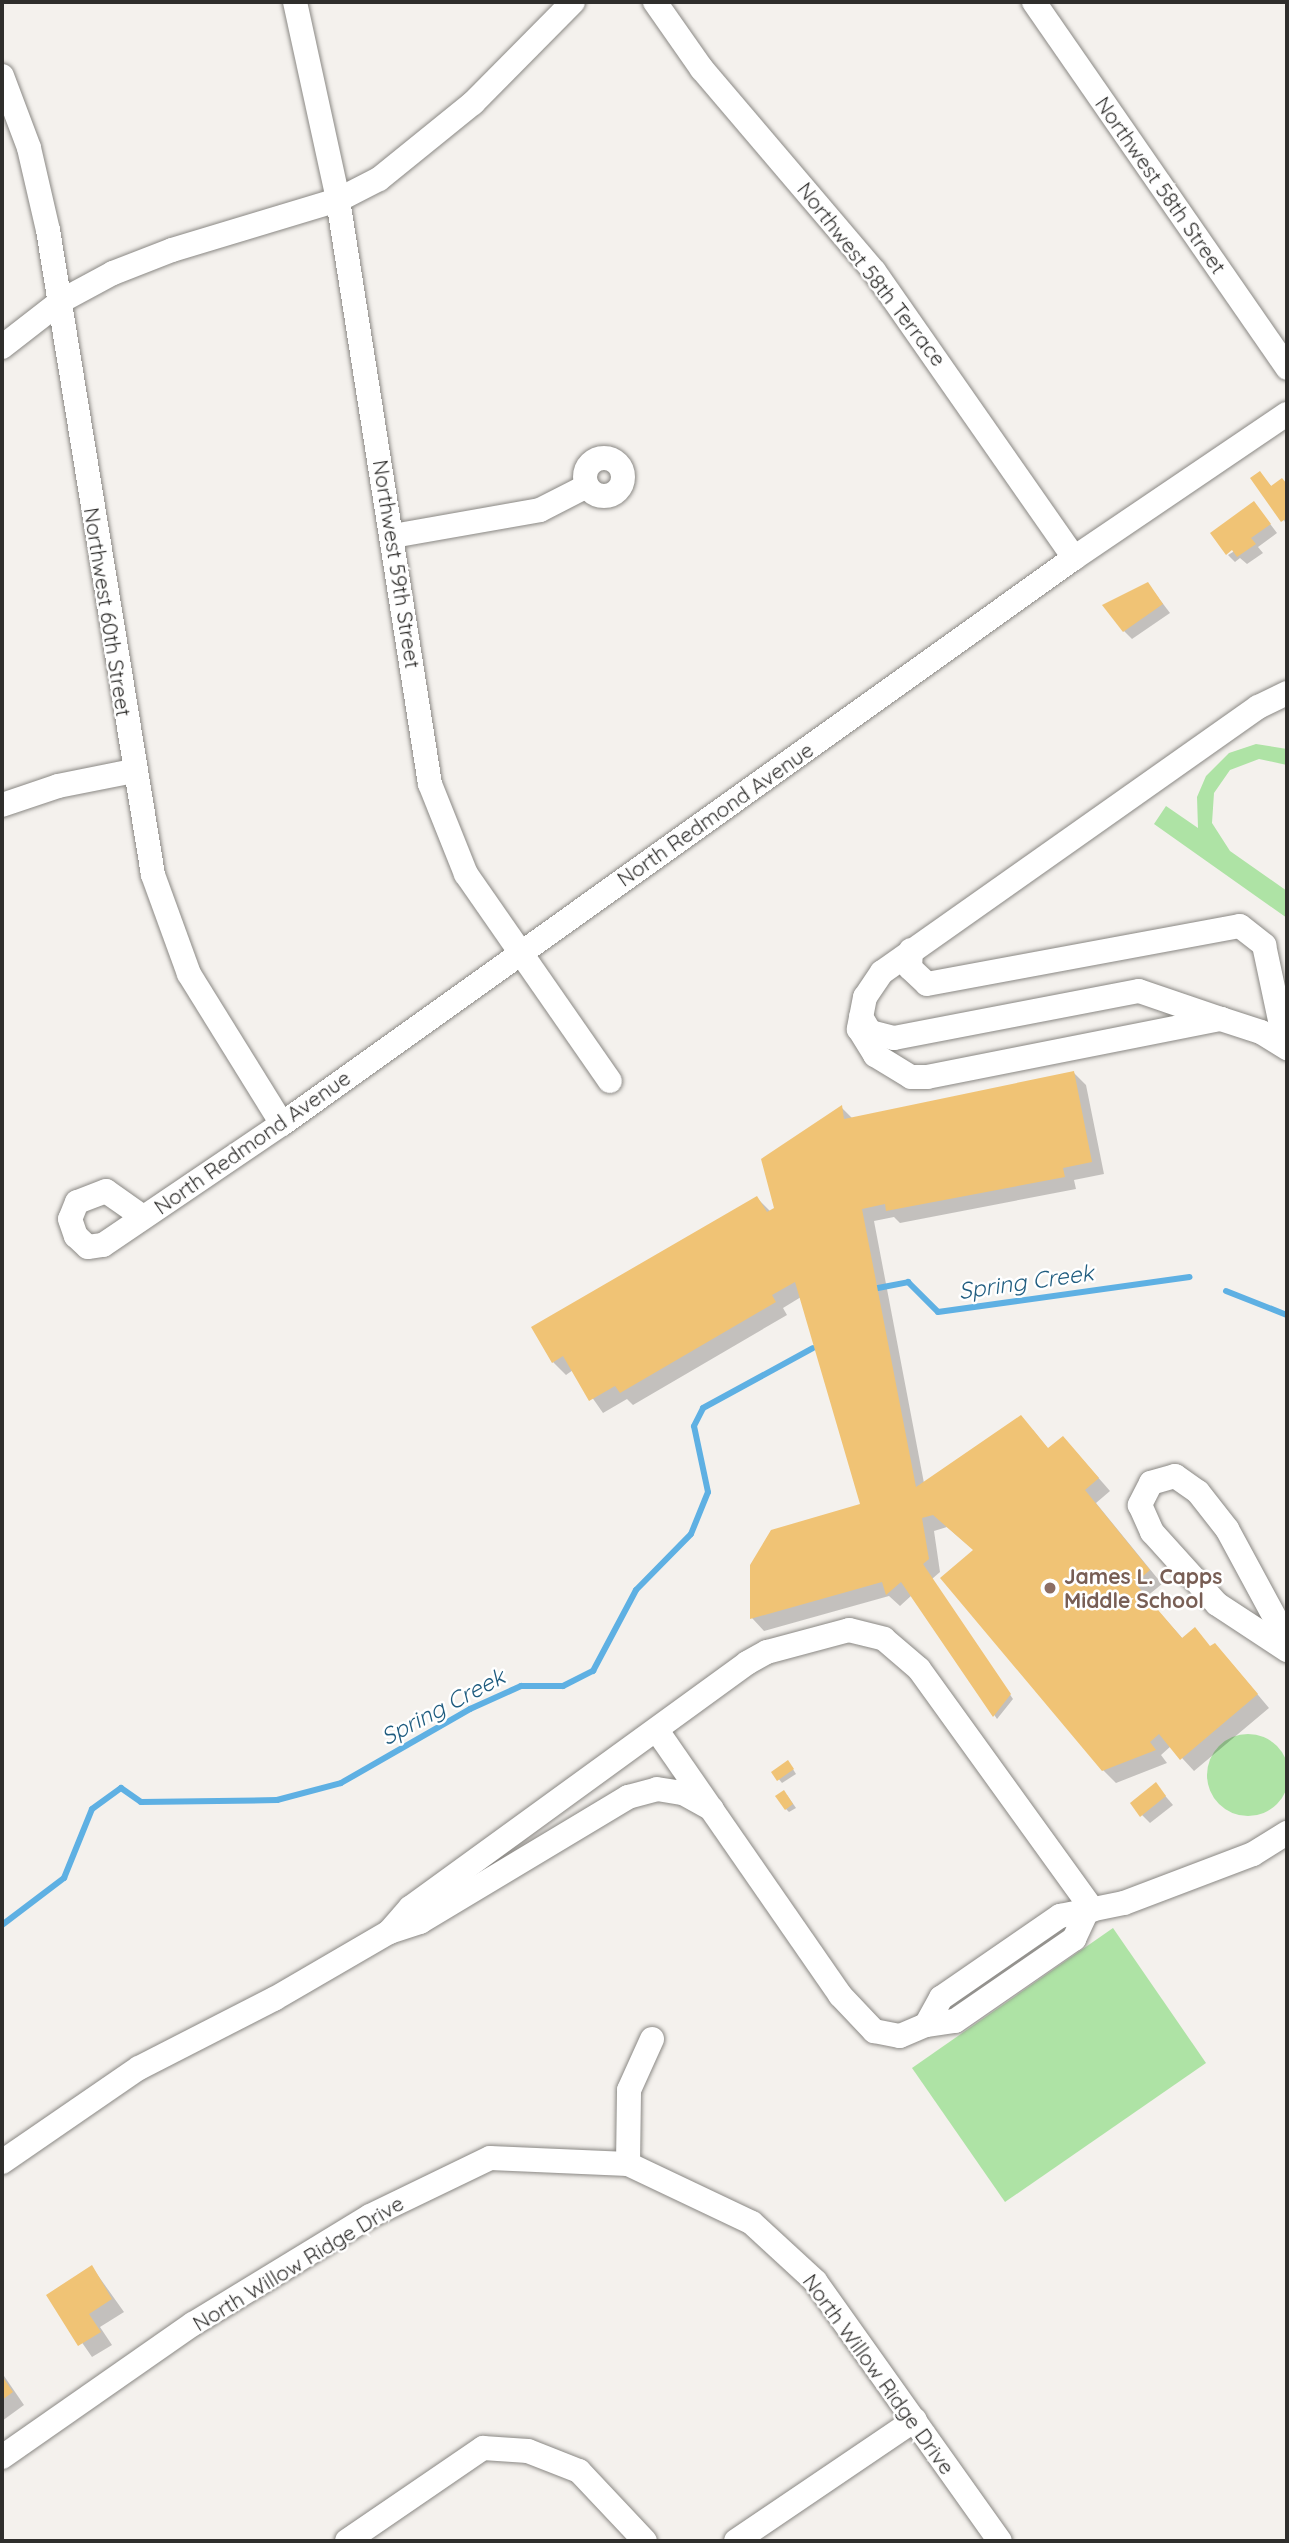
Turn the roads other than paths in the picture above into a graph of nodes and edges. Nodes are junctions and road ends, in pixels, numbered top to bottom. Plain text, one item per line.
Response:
1 (295, 2) edge
2 (573, 2) edge
3 (655, 2) edge
4 (1034, 2) edge
5 (2, 76) edge
6 (338, 200) junction
7 (61, 301) junction
8 (2, 347) edge
9 (1287, 368) edge
10 (1287, 414) edge
11 (587, 486) dead end
12 (393, 536) junction
13 (1074, 558) junction
14 (1287, 693) edge
15 (133, 771) junction
16 (2, 805) edge
17 (911, 950) junction
18 (520, 953) junction
19 (860, 1013) junction
20 (1221, 1019) junction
21 (1283, 1045) edge
22 (610, 1081) dead end
23 (282, 1124) junction
24 (143, 1217) dead end
25 (1287, 1640) edge
26 (1287, 1650) edge
27 (658, 1732) junction
28 (712, 1809) junction
29 (1287, 1833) edge
30 (1089, 1912) junction
31 (389, 1932) junction
32 (652, 2039) dead end
33 (2, 2162) edge
34 (628, 2164) junction
35 (915, 2420) junction
36 (2, 2457) edge
37 (347, 2541) edge
38 (645, 2541) edge
39 (736, 2541) edge
40 (1000, 2541) edge

1 - 6 street, Northwest 59th Street
2 - 6 street
3 - 13 street, Northwest 58th Terrace
4 - 9 street, Northwest 58th Street
5 - 7 street, Northwest 60th Street
6 - 7 street
6 - 12 street, Northwest 59th Street
7 - 8 street
7 - 15 street, Northwest 60th Street
10 - 13 street, North Redmond Avenue
11 - 12 street
12 - 18 street, Northwest 59th Street
13 - 18 street, North Redmond Avenue
14 - 17 street
15 - 16 street
15 - 23 street, Northwest 60th Street
17 - 19 street
17 - 21 street
18 - 22 street, Northwest 59th Street
18 - 23 street, North Redmond Avenue
19 - 20 street
19 - 20 street
20 - 21 street
23 - 24 street, North Redmond Avenue
25 - 26 street
27 - 28 street
27 - 30 street
27 - 31 street
28 - 30 street
28 - 31 street
29 - 30 street
31 - 33 street
32 - 34 street
34 - 35 street, North Willow Ridge Drive
34 - 36 street, North Willow Ridge Drive
35 - 39 street
35 - 40 street, North Willow Ridge Drive
37 - 38 street

